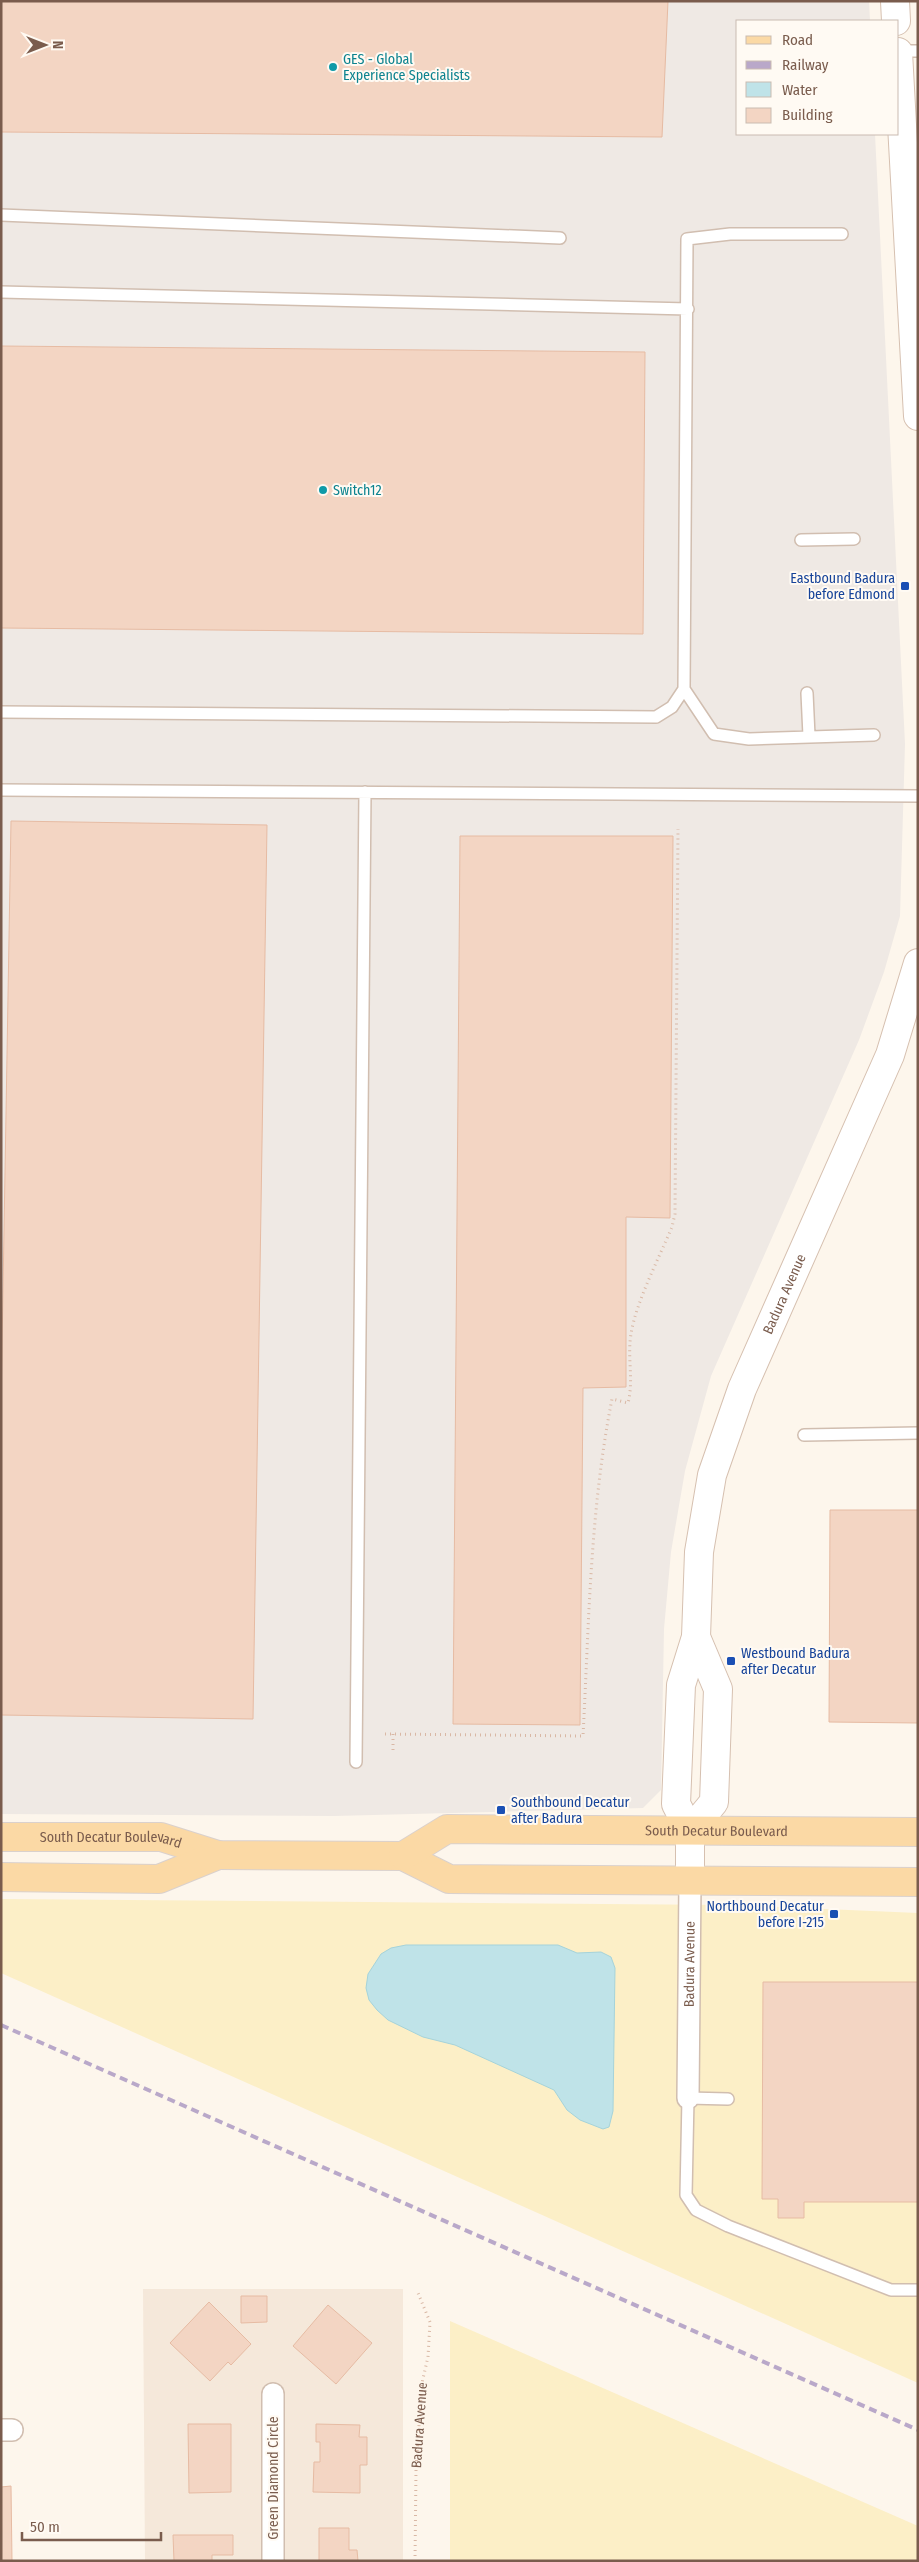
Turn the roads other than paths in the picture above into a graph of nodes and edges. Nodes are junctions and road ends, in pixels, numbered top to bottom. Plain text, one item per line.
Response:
1 (895, 1) edge
2 (896, 20) edge
3 (899, 51) edge
4 (918, 51) edge
5 (899, 64) edge
6 (1, 215) edge
7 (912, 232) edge
8 (842, 234) dead end
9 (560, 238) dead end
10 (1, 292) edge
11 (688, 309) junction
12 (918, 416) edge
13 (854, 539) dead end
14 (801, 540) dead end
15 (684, 689) junction
16 (807, 693) dead end
17 (1, 712) edge
18 (809, 736) junction
19 (874, 736) dead end
20 (1, 790) edge
21 (365, 792) junction
22 (918, 796) edge
23 (918, 964) edge
24 (918, 1433) edge
25 (804, 1435) dead end
26 (696, 1638) junction
27 (356, 1762) dead end
28 (690, 1831) junction
29 (918, 1832) edge
30 (1, 1837) edge
31 (218, 1855) junction
32 (403, 1856) junction
33 (1, 1877) edge
34 (690, 1881) junction
35 (918, 1882) edge
36 (688, 2098) junction
37 (728, 2099) dead end
38 (918, 2290) edge
39 (273, 2394) dead end
40 (273, 2561) edge

1 - 2 main road
3 - 4 lane
5 - 7 main road
6 - 9 lane
7 - 12 main road
8 - 11 lane
10 - 11 lane
11 - 15 lane
13 - 14 lane
15 - 17 lane
15 - 18 lane
16 - 18 lane
18 - 19 lane
20 - 21 lane
21 - 22 lane
21 - 27 lane
23 - 26 main road, Badura Avenue
24 - 25 lane
26 - 28 main road, Badura Avenue
26 - 28 main road, Badura Avenue
28 - 29 main road, South Decatur Boulevard
28 - 32 main road, South Decatur Boulevard
28 - 34 main road, Badura Avenue
30 - 31 main road, South Decatur Boulevard
31 - 32 main road, South Decatur Boulevard
31 - 33 main road, South Decatur Boulevard
32 - 34 main road, South Decatur Boulevard
34 - 35 main road, South Decatur Boulevard
34 - 36 street, Badura Avenue
36 - 37 lane
36 - 38 lane
39 - 40 street, Green Diamond Circle

